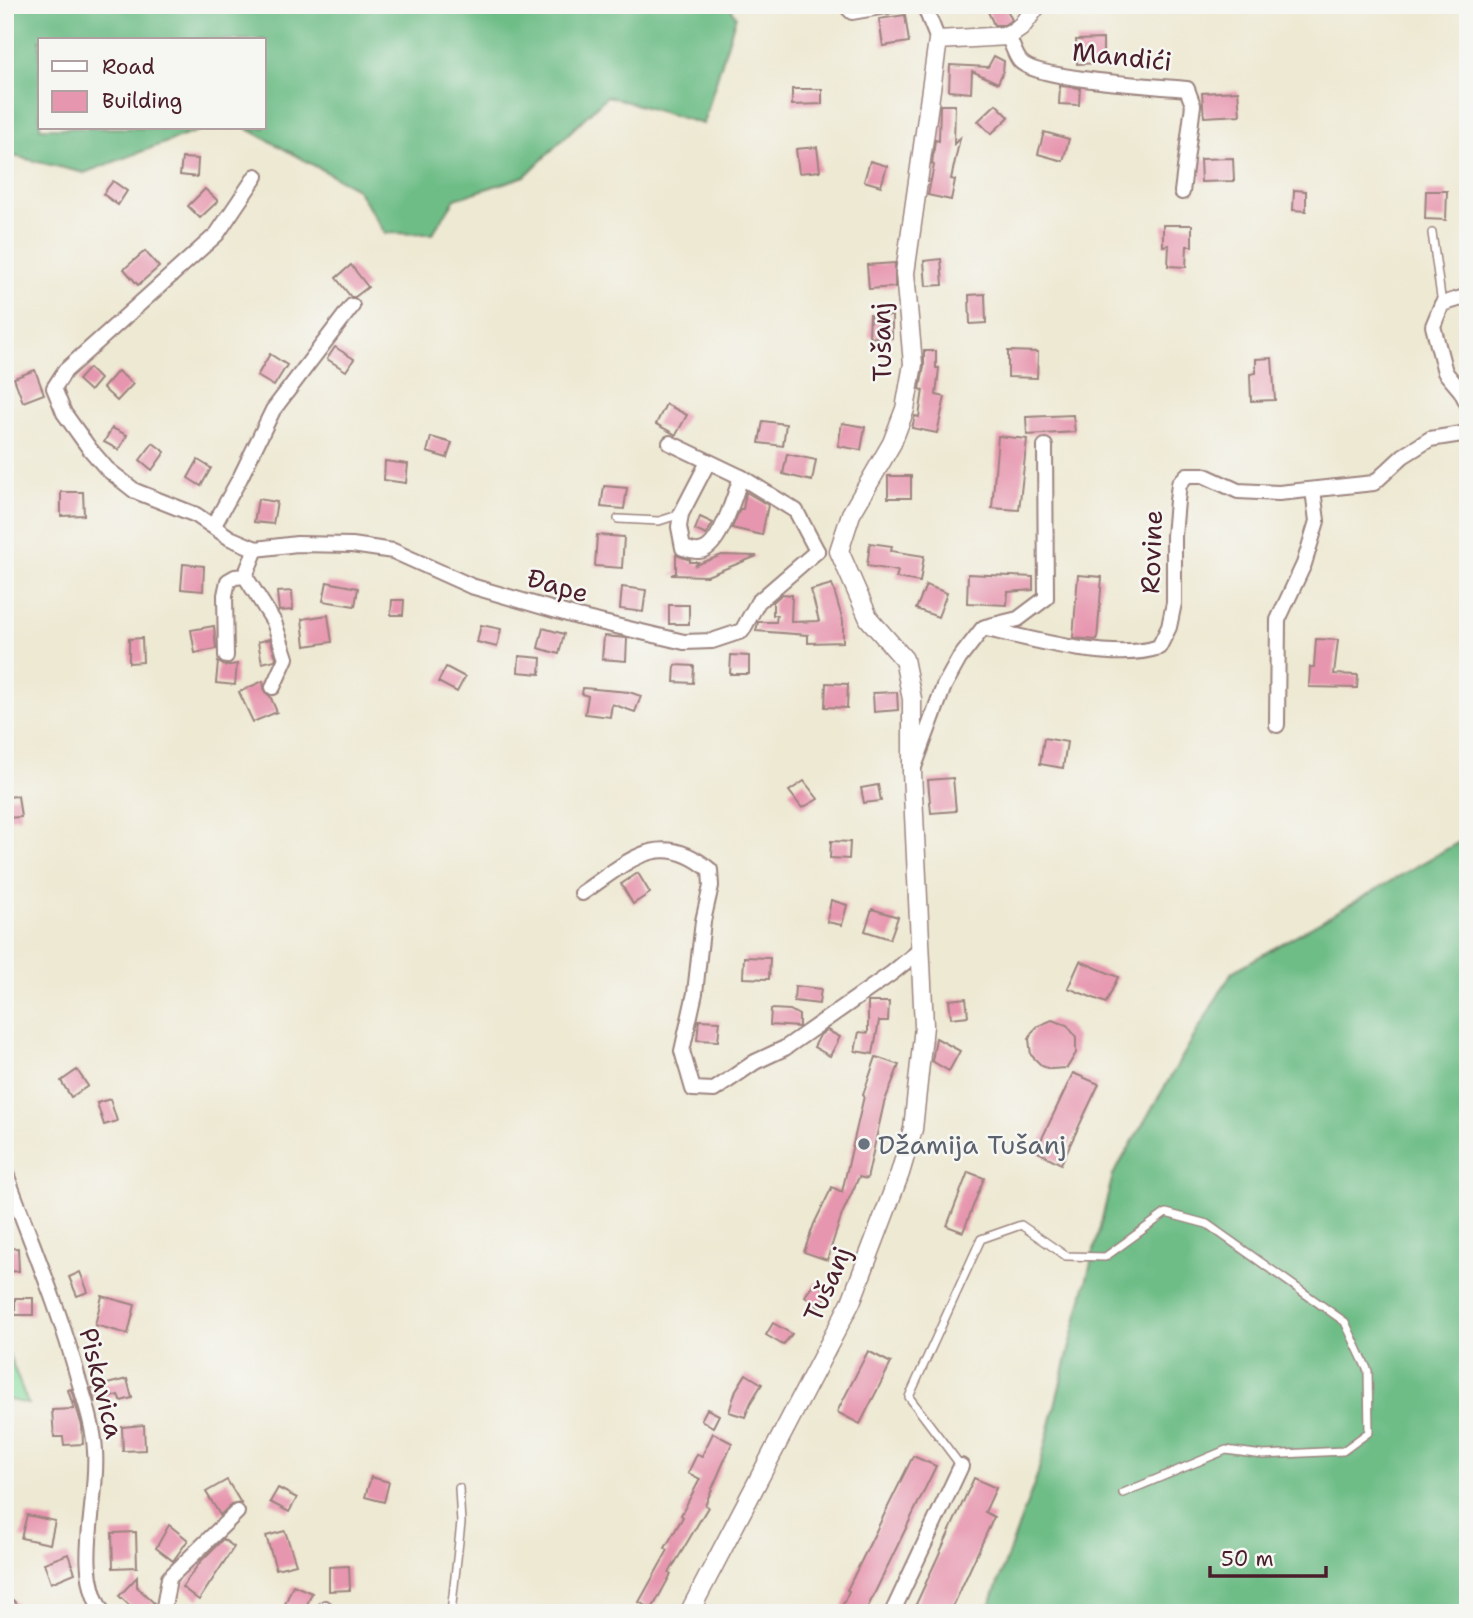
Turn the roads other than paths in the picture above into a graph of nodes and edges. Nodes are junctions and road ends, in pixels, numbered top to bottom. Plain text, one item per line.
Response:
1 (845, 5) edge
2 (892, 5) edge
3 (925, 5) edge
4 (1037, 5) edge
5 (1008, 36) junction
6 (937, 40) junction
7 (256, 176) dead end
8 (1182, 192) dead end
9 (1432, 233) dead end
10 (1468, 296) edge
11 (1442, 304) junction
12 (352, 306) dead end
13 (1464, 390) edge
14 (1468, 405) edge
15 (1468, 433) edge
16 (670, 443) dead end
17 (1045, 446) dead end
18 (708, 462) junction
19 (741, 477) junction
20 (1313, 490) junction
21 (681, 514) junction
22 (618, 519) dead end
23 (214, 525) junction
24 (256, 549) junction
25 (817, 551) junction
26 (839, 551) junction
27 (244, 576) junction
28 (983, 628) junction
29 (226, 656) dead end
30 (272, 687) dead end
31 (1277, 726) dead end
32 (912, 772) junction
33 (582, 893) dead end
34 (919, 951) junction
35 (5, 1171) edge
36 (961, 1466) joint
37 (459, 1488) dead end
38 (1123, 1493) dead end
39 (237, 1512) dead end
40 (103, 1613) edge
41 (163, 1613) edge
42 (451, 1613) edge
43 (689, 1613) edge
44 (892, 1613) edge

1 - 2 street
3 - 6 street, Tušanj
4 - 5 street
5 - 6 street
5 - 8 street, Mandići
6 - 26 street, Tušanj
7 - 23 street
9 - 11 lane
10 - 11 street
11 - 13 street
12 - 23 street
13 - 14 street
15 - 20 street, Rovine
16 - 18 street
17 - 28 street
18 - 19 street
18 - 21 street
19 - 21 street
19 - 25 street
20 - 28 street, Rovine
20 - 31 street
21 - 22 lane
23 - 24 street
24 - 25 street, Đape
24 - 27 street
25 - 26 street
26 - 32 street, Tušanj
27 - 29 street
27 - 30 street
28 - 32 street, Tušanj
32 - 34 street, Tušanj
33 - 34 street
34 - 43 street, Tušanj
35 - 40 street, Piskavica
36 - 38 lane
36 - 44 street
37 - 42 lane
39 - 41 street

